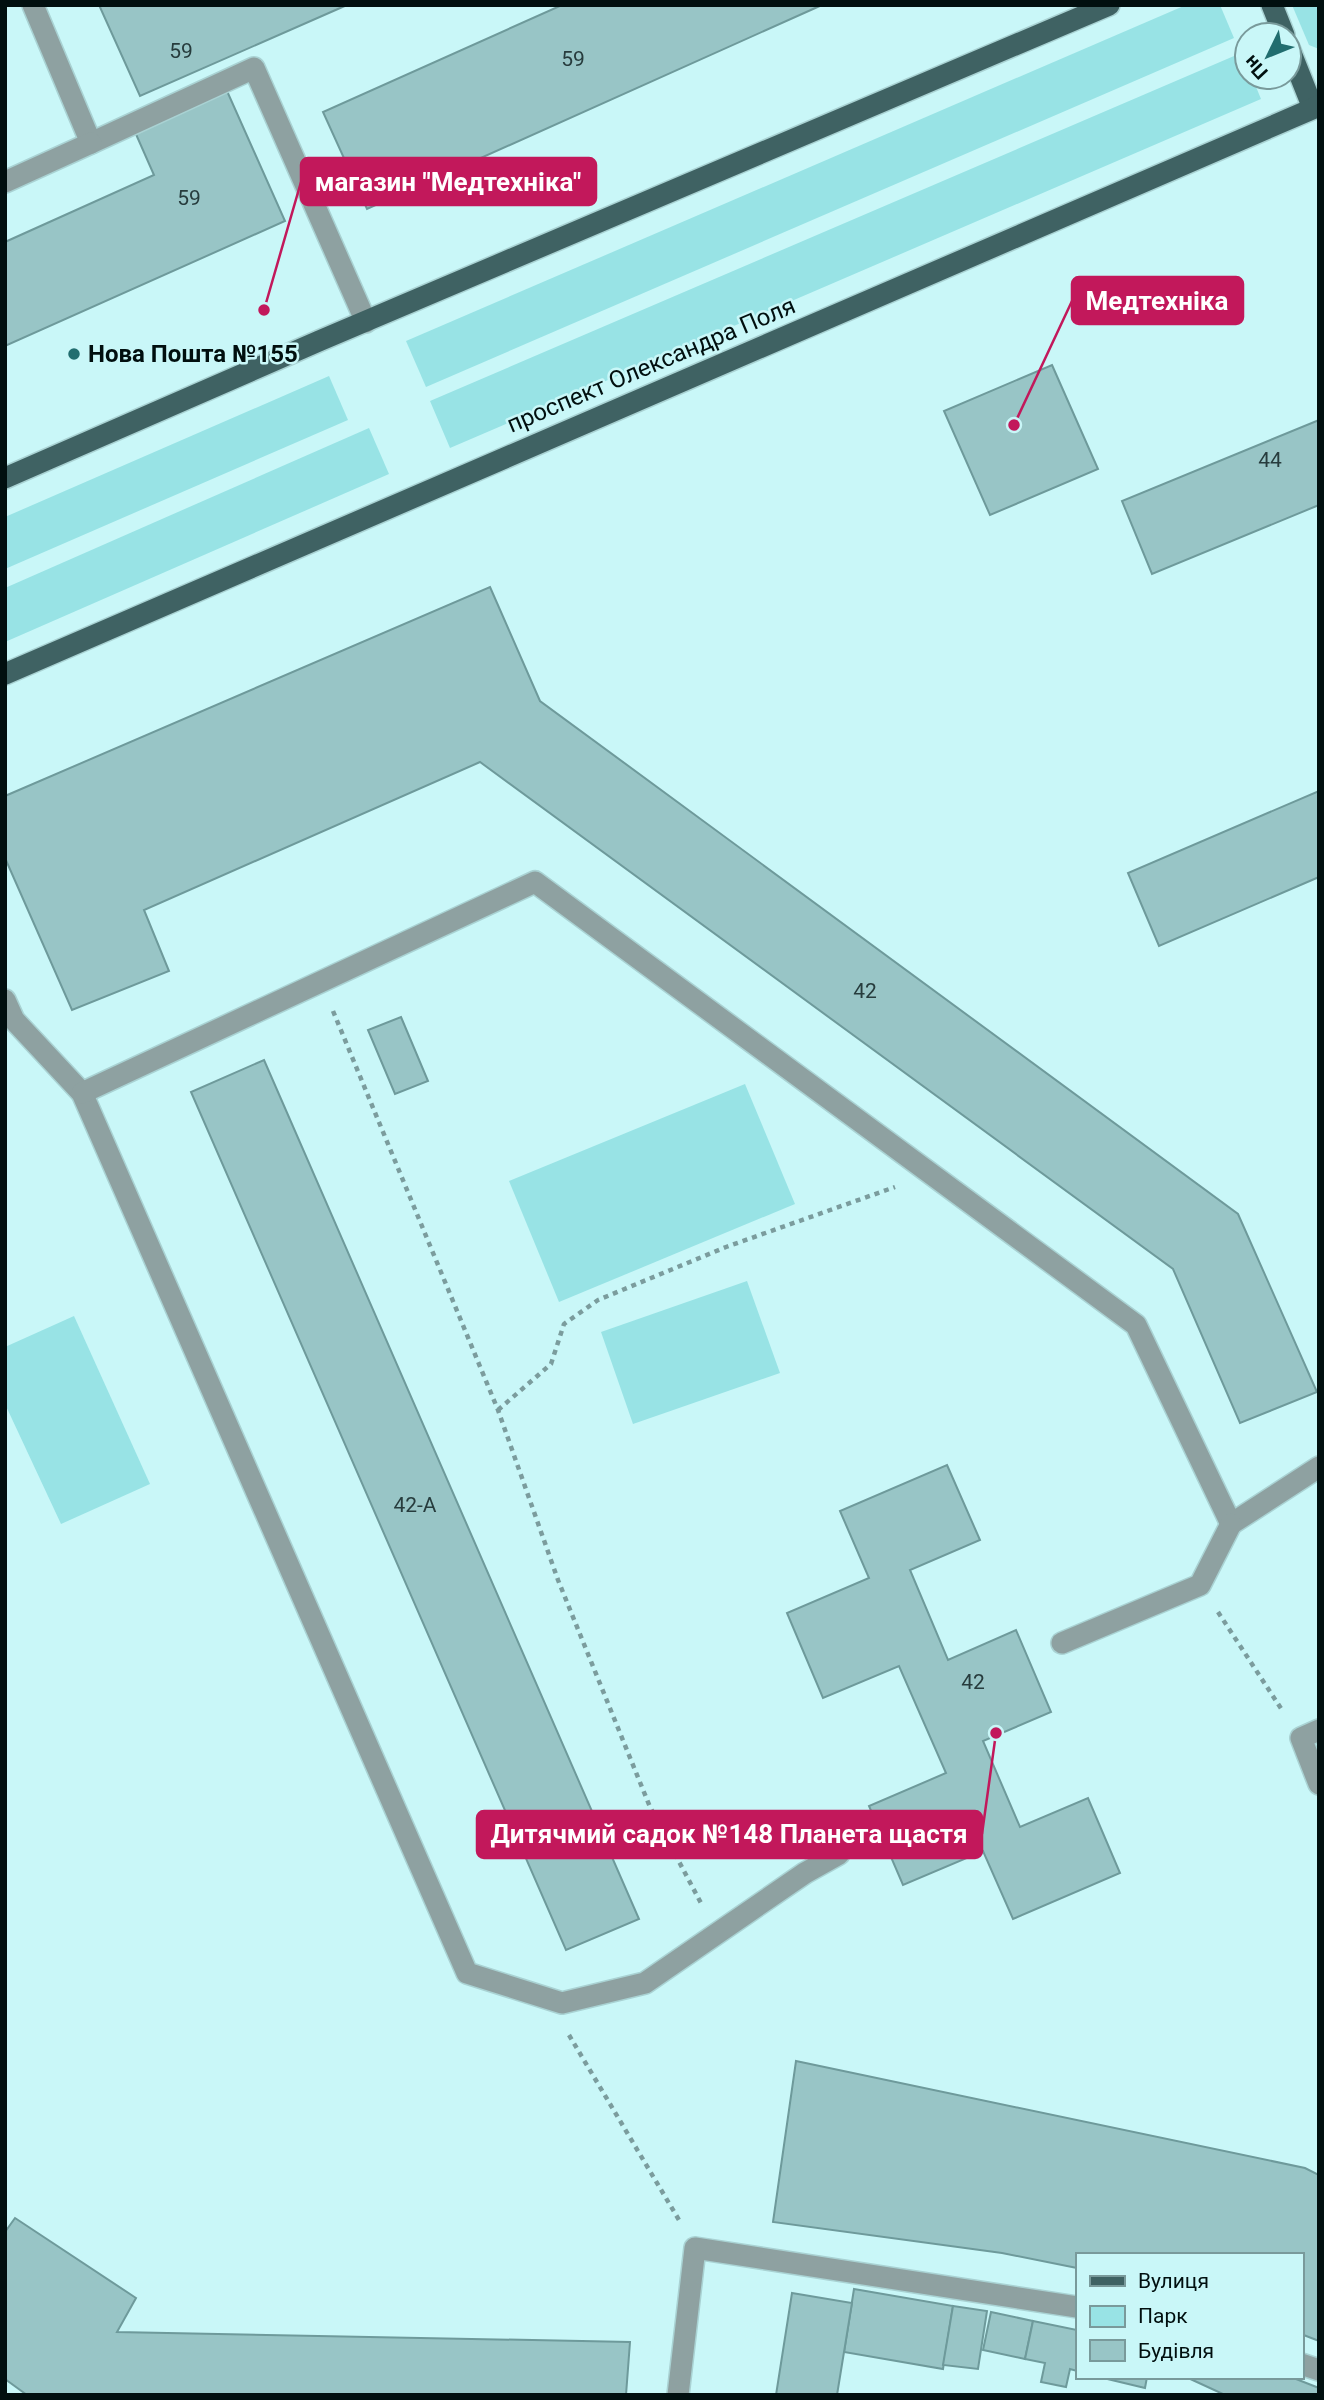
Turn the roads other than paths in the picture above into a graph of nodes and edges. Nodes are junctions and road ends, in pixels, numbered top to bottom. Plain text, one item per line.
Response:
1 (33, 5) edge
2 (1109, 5) edge
3 (1303, 79) edge
4 (1316, 107) edge
5 (91, 143) junction
6 (5, 182) edge
7 (366, 322) junction
8 (5, 478) edge
9 (5, 674) edge
10 (5, 1000) edge
11 (82, 1093) junction
12 (1319, 1467) edge
13 (1231, 1524) junction
14 (1062, 1643) dead end
15 (1310, 1734) edge
16 (1319, 1784) edge
17 (839, 1854) dead end
18 (1076, 2307) edge
19 (678, 2395) edge

1 - 5 lane
2 - 7 main road
3 - 4 main road
4 - 9 main road, проспект Олександра Поля
5 - 6 lane
5 - 7 lane
7 - 8 main road
10 - 11 lane
11 - 13 lane
11 - 17 lane
12 - 13 lane
13 - 14 lane
15 - 16 lane
18 - 19 lane

